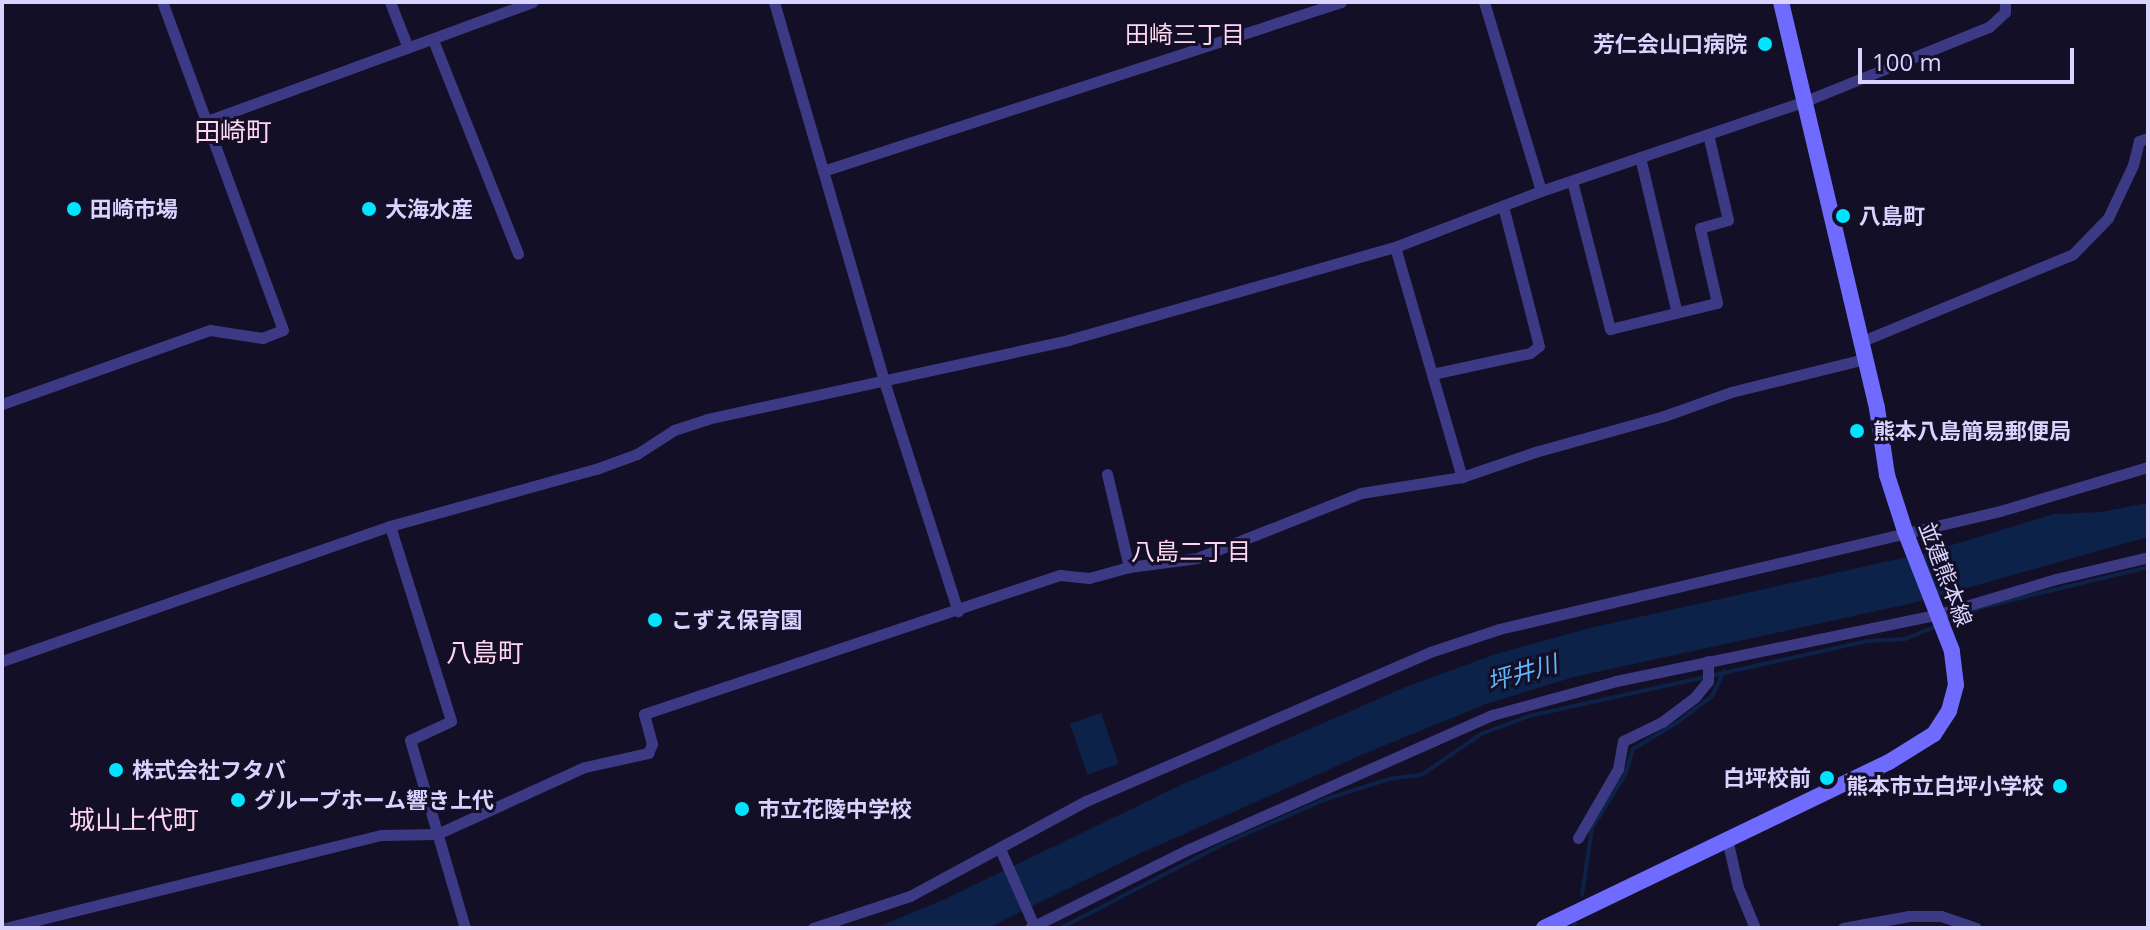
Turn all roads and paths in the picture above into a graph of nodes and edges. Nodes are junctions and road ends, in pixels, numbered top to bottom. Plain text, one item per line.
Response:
1 (162, 2) edge
2 (390, 2) edge
3 (533, 2) edge
4 (774, 2) edge
5 (1341, 2) edge
6 (1484, 2) edge
7 (1781, 2) edge
8 (2005, 2) edge
9 (1322, 5) edge
10 (433, 40) junction
11 (408, 48) junction
12 (1803, 102) junction
13 (207, 121) junction
14 (1708, 134) junction
15 (2148, 138) edge
16 (1640, 157) junction
17 (823, 171) junction
18 (1572, 181) junction
19 (1541, 191) junction
20 (1503, 206) junction
21 (1395, 247) junction
22 (518, 254) dead end
23 (1677, 313) junction
24 (1862, 351) junction
25 (1432, 374) junction
26 (883, 378) junction
27 (2, 404) edge
28 (2148, 467) edge
29 (1107, 474) dead end
30 (1462, 477) junction
31 (390, 526) junction
32 (1905, 531) junction
33 (2148, 557) edge
34 (1129, 567) junction
35 (1937, 610) junction
36 (958, 611) junction
37 (2, 661) edge
38 (1708, 661) junction
39 (437, 834) junction
40 (1578, 838) dead end
41 (1727, 839) junction
42 (1002, 855) junction
43 (1032, 924) edge
44 (1968, 926) edge
45 (5, 928) edge
46 (465, 928) edge
47 (813, 928) edge
48 (1544, 928) edge
49 (1755, 928) edge
50 (1843, 928) edge

1 - 13 street
2 - 11 street
3 - 10 street
4 - 17 street
5 - 9 street
6 - 19 street
7 - 12 main road, 並建熊本線
8 - 12 street
9 - 17 street
10 - 11 street
10 - 22 street
11 - 13 street
12 - 14 street
12 - 24 main road, 並建熊本線
13 - 27 street
14 - 16 street
14 - 23 street
15 - 24 street
16 - 18 street
16 - 23 street
17 - 26 street
18 - 19 street
18 - 23 street
19 - 20 street
20 - 21 street
20 - 25 street
21 - 25 street
21 - 26 street
24 - 30 street
24 - 32 main road, 並建熊本線
25 - 30 street
26 - 31 street
26 - 36 street
28 - 32 street
29 - 34 street
30 - 34 street
31 - 37 street
31 - 39 street
32 - 35 main road, 並建熊本線
32 - 42 street
33 - 35 street
34 - 36 street
35 - 38 street
35 - 41 main road, 並建熊本線
36 - 39 street
38 - 40 street
38 - 43 street
39 - 45 street
39 - 46 street
41 - 48 main road, 並建熊本線
41 - 49 street
42 - 43 street
42 - 47 street
44 - 50 street

